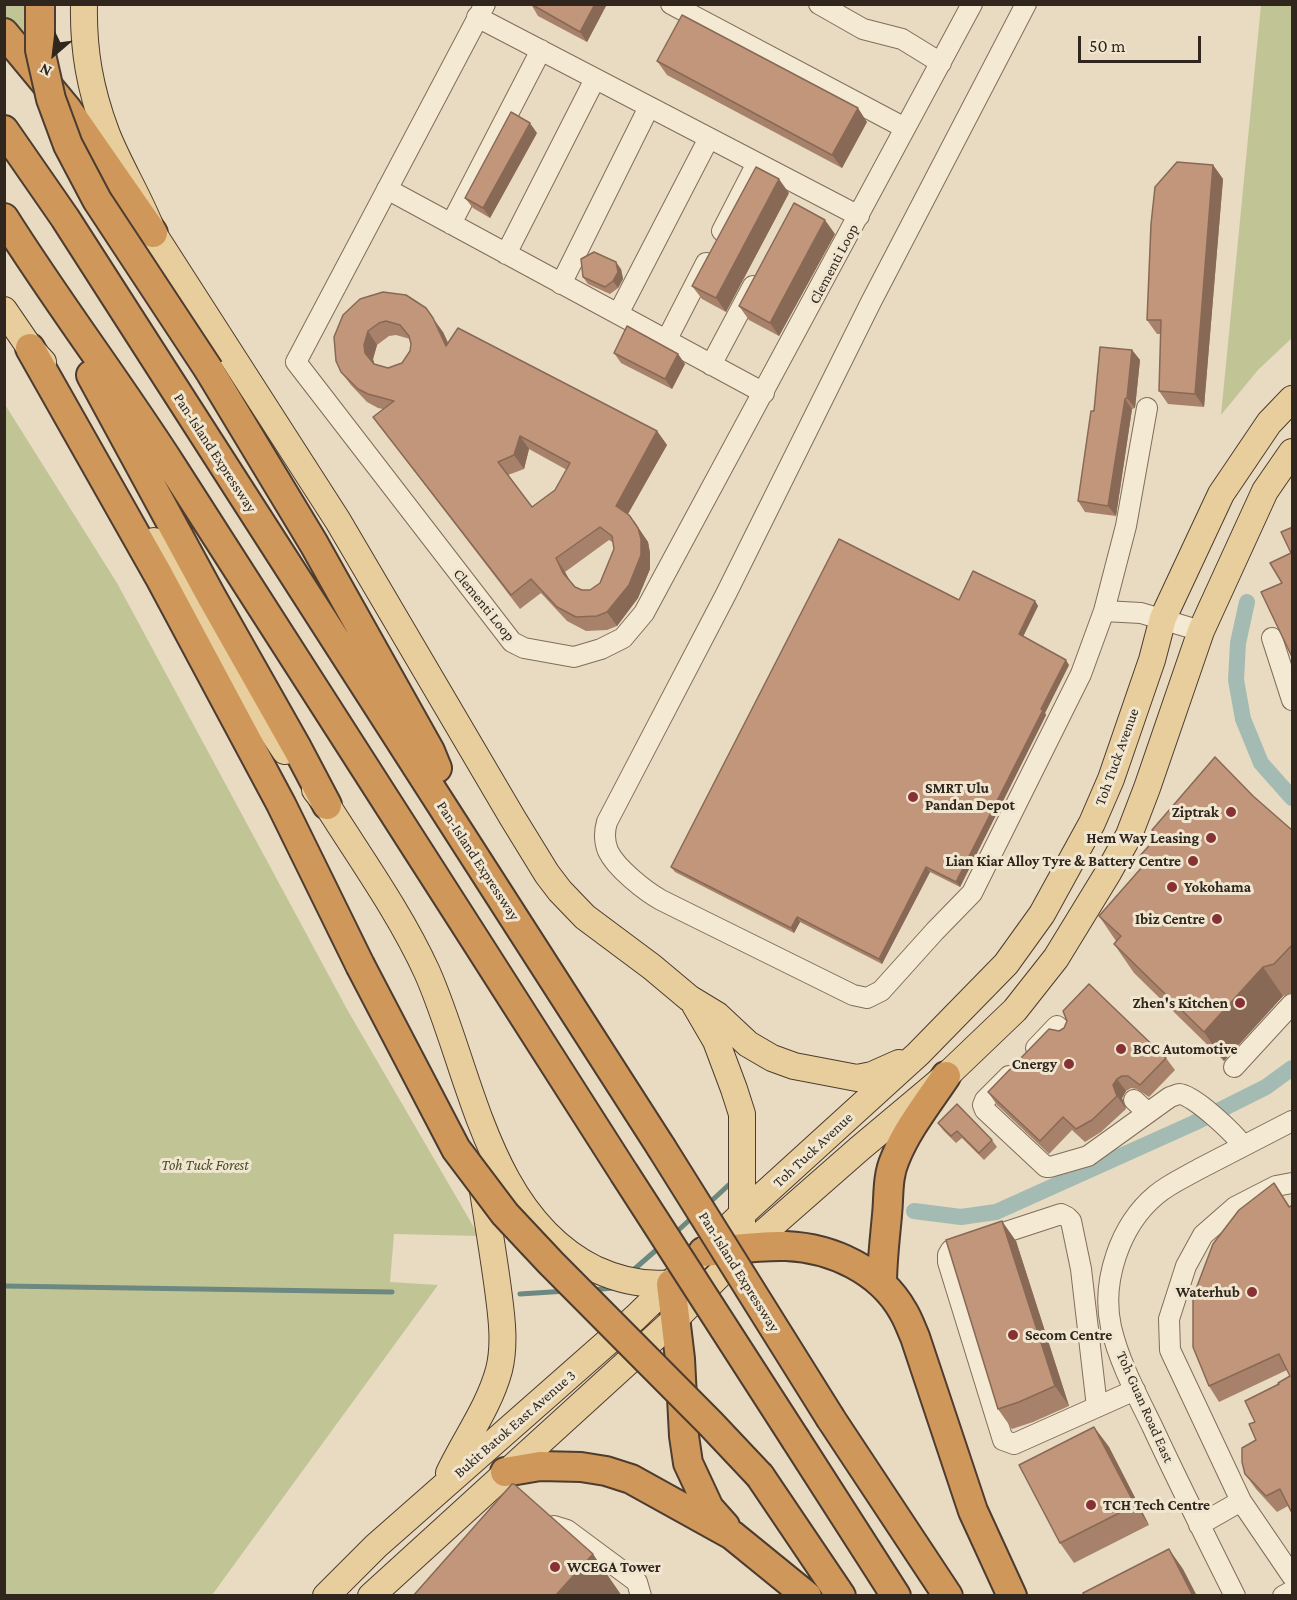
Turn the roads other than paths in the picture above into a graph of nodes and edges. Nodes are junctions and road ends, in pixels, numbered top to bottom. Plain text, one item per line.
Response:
1 (40, 4) edge
2 (84, 4) edge
3 (671, 4) edge
4 (819, 4) edge
5 (972, 4) edge
6 (1026, 4) edge
7 (481, 11) edge
8 (4, 33) edge
9 (542, 51) junction
10 (941, 63) junction
11 (595, 79) junction
12 (649, 107) junction
13 (905, 128) junction
14 (4, 130) edge
15 (710, 138) junction
16 (757, 162) junction
17 (805, 188) junction
18 (387, 189) junction
19 (794, 209) edge
20 (859, 216) junction
21 (4, 218) edge
22 (451, 224) junction
23 (153, 233) junction
24 (506, 254) junction
25 (37, 270) junction
26 (760, 271) edge
27 (561, 284) junction
28 (4, 310) edge
29 (618, 315) junction
30 (666, 340) junction
31 (30, 348) junction
32 (711, 365) junction
33 (764, 393) junction
34 (1293, 399) edge
35 (1147, 408) dead end
36 (1293, 452) edge
37 (1104, 611) junction
38 (1162, 618) junction
39 (1202, 631) junction
40 (1272, 638) edge
41 (1293, 700) edge
42 (327, 804) junction
43 (462, 835) junction
44 (689, 998) junction
45 (1293, 1004) edge
46 (1064, 1032) edge
47 (918, 1054) junction
48 (1234, 1067) dead end
49 (946, 1076) junction
50 (466, 1086) junction
51 (1293, 1121) edge
52 (1243, 1146) junction
53 (1293, 1184) edge
54 (741, 1215) junction
55 (745, 1249) junction
56 (703, 1252) junction
57 (718, 1276) junction
58 (671, 1284) junction
59 (882, 1284) junction
60 (674, 1320) junction
61 (1135, 1390) junction
62 (1097, 1407) junction
63 (505, 1472) junction
64 (442, 1487) junction
65 (1241, 1501) junction
66 (1199, 1524) junction
67 (732, 1534) junction
68 (527, 1545) edge
69 (1293, 1576) edge
70 (1293, 1591) edge
71 (326, 1596) edge
72 (371, 1596) edge
73 (641, 1596) edge
74 (807, 1596) edge
75 (841, 1596) edge
76 (896, 1596) edge
77 (948, 1596) edge
78 (1012, 1596) edge
79 (1235, 1596) edge
80 (1283, 1596) edge

1 - 43 highway, bridge
2 - 23 main road
3 - 13 street
4 - 10 street
5 - 10 street, Clementi Loop
6 - 37 street
7 - 9 street
7 - 18 street, Clementi Loop
8 - 23 highway
9 - 11 street
9 - 22 street
10 - 13 street, Clementi Loop
11 - 12 street
11 - 24 street
12 - 15 street
12 - 27 street
13 - 20 street, Clementi Loop
14 - 43 highway, Pan-Island Expressway
15 - 16 street
15 - 29 street
16 - 17 street
16 - 30 street
17 - 19 street
17 - 20 street
18 - 22 street
18 - 33 street, Clementi Loop
20 - 33 street, Clementi Loop
21 - 25 highway
22 - 24 street
23 - 44 main road
24 - 27 street
25 - 42 highway
25 - 76 highway, bridge
26 - 32 street
27 - 29 street
28 - 31 main road
29 - 30 street
30 - 32 street
31 - 42 main road
31 - 75 highway, bridge
32 - 33 street
34 - 38 main road, Toh Tuck Avenue
35 - 37 street
36 - 39 main road, Toh Tuck Avenue
37 - 38 street
38 - 39 street
38 - 47 main road, Toh Tuck Avenue
39 - 49 main road, Toh Tuck Avenue
40 - 41 street
42 - 50 main road
43 - 77 highway, Pan-Island Expressway, bridge
44 - 47 main road
44 - 54 main road
45 - 48 street
46 - 52 street
47 - 54 main road, Toh Tuck Avenue
49 - 55 main road, Toh Tuck Avenue
49 - 59 highway
50 - 58 main road
50 - 64 main road
51 - 52 street, Toh Guan Road East
52 - 61 street, Toh Guan Road East
53 - 65 street
54 - 55 main road
54 - 56 main road, Toh Tuck Avenue
55 - 56 highway
55 - 57 main road, Toh Tuck Avenue
55 - 59 highway
56 - 58 main road, Bukit Batok East Avenue 3
57 - 58 main road
57 - 60 main road, Bukit Batok East Avenue 3
58 - 60 highway
58 - 64 main road, Bukit Batok East Avenue 3
59 - 78 highway
60 - 63 main road, Bukit Batok East Avenue 3
60 - 67 highway
61 - 62 street
61 - 66 street, Toh Guan Road East
62 - 62 street
63 - 67 highway
63 - 72 main road, Bukit Batok East Avenue 3
64 - 71 main road, Bukit Batok East Avenue 3
65 - 66 street
65 - 69 street
66 - 79 street, Toh Guan Road East
67 - 74 highway
68 - 73 street
70 - 80 street

